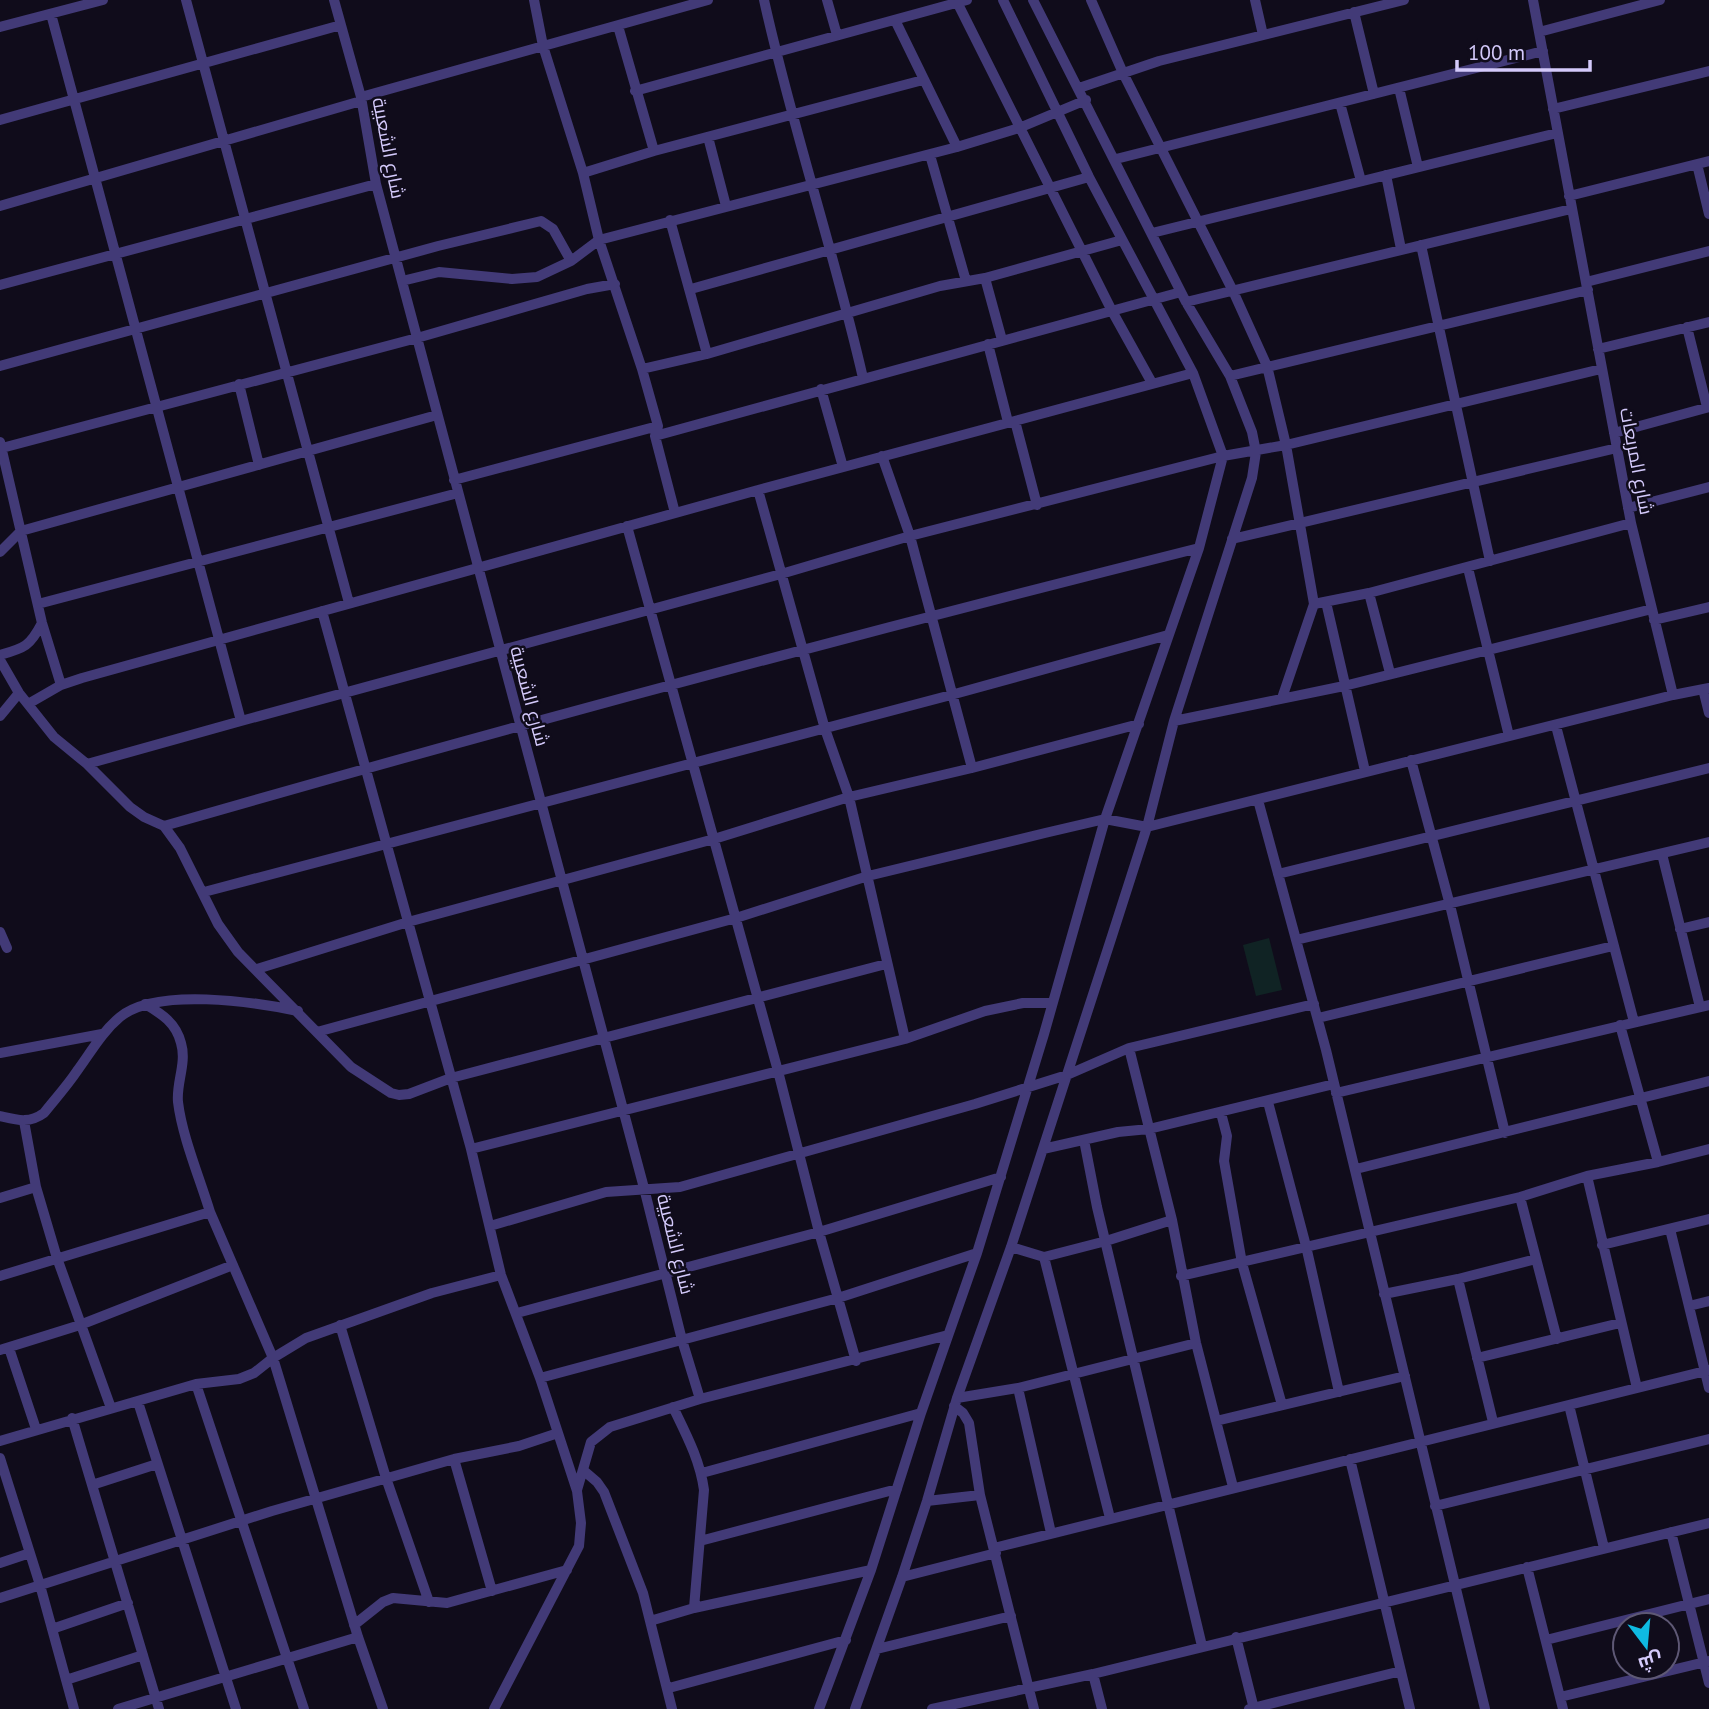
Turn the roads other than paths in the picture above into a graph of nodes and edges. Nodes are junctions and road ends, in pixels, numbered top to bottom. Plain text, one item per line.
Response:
1 (103, 0) edge
2 (186, 0) edge
3 (334, 0) edge
4 (534, 0) edge
5 (708, 0) edge
6 (764, 0) edge
7 (827, 0) edge
8 (1003, 0) edge
9 (1033, 0) edge
10 (1091, 0) edge
11 (1255, 0) edge
12 (1404, 0) edge
13 (1533, 0) edge
14 (1660, 0) edge
15 (960, 1) edge
16 (1388, 2) edge
17 (1644, 2) edge
18 (1354, 12) junction
19 (51, 14) junction
20 (895, 20) junction
21 (341, 25) junction
22 (618, 26) junction
23 (0, 27) edge
24 (1539, 32) junction
25 (837, 35) junction
26 (1263, 35) junction
27 (543, 46) junction
28 (1543, 51) junction
29 (776, 53) junction
30 (203, 65) junction
31 (1709, 71) edge
32 (1123, 73) junction
33 (923, 80) junction
34 (1079, 88) junction
35 (1399, 88) junction
36 (635, 91) junction
37 (1374, 94) junction
38 (74, 99) junction
39 (361, 99) junction
40 (1086, 100) junction
41 (1340, 103) junction
42 (1553, 109) junction
43 (1058, 113) junction
44 (794, 114) junction
45 (0, 120) edge
46 (1019, 128) junction
47 (1557, 133) junction
48 (708, 136) junction
49 (224, 143) junction
50 (957, 147) junction
51 (1160, 148) junction
52 (654, 151) junction
53 (930, 155) junction
54 (1116, 159) junction
55 (1709, 161) edge
56 (1696, 164) junction
57 (1418, 167) junction
58 (583, 173) junction
59 (1386, 175) junction
60 (1089, 177) junction
61 (96, 179) junction
62 (1361, 181) junction
63 (376, 184) junction
64 (811, 184) junction
65 (1051, 189) junction
66 (1569, 196) junction
67 (0, 206) edge
68 (726, 206) junction
69 (1571, 209) junction
70 (1709, 214) edge
71 (949, 218) junction
72 (245, 219) junction
73 (670, 220) junction
74 (1196, 222) junction
75 (1152, 233) junction
76 (599, 240) junction
77 (1122, 240) junction
78 (1421, 245) junction
79 (1401, 249) junction
80 (830, 251) junction
81 (1709, 251) edge
82 (1083, 252) junction
83 (116, 254) junction
84 (396, 258) junction
85 (571, 261) junction
86 (985, 278) junction
87 (401, 281) junction
88 (966, 281) junction
89 (615, 284) junction
90 (0, 285) edge
91 (1587, 286) junction
92 (691, 289) junction
93 (1233, 292) junction
94 (265, 293) junction
95 (1184, 297) junction
96 (1154, 299) junction
97 (1112, 311) junction
98 (848, 312) junction
99 (1709, 322) edge
100 (1438, 325) junction
101 (1687, 327) junction
102 (136, 328) junction
103 (417, 338) junction
104 (1002, 340) junction
105 (988, 344) junction
106 (1598, 349) junction
107 (707, 354) junction
108 (0, 366) edge
109 (1267, 366) junction
110 (642, 369) junction
111 (1601, 369) junction
112 (286, 372) junction
113 (1193, 373) junction
114 (1230, 376) junction
115 (863, 378) junction
116 (1152, 383) junction
117 (239, 384) junction
118 (821, 389) junction
119 (1456, 403) junction
120 (157, 406) junction
121 (1708, 407) edge
122 (437, 415) junction
123 (1012, 421) junction
124 (656, 431) junction
125 (1614, 433) junction
126 (1, 445) edge
127 (1286, 445) junction
128 (1617, 448) junction
129 (308, 451) junction
130 (1256, 452) junction
131 (882, 456) junction
132 (1223, 456) junction
133 (259, 465) junction
134 (843, 467) junction
135 (454, 480) junction
136 (1473, 482) junction
137 (178, 487) junction
138 (1709, 488) edge
139 (758, 490) junction
140 (458, 493) junction
141 (1037, 505) junction
142 (1628, 508) junction
143 (676, 513) junction
144 (1300, 522) junction
145 (1631, 523) junction
146 (627, 526) junction
147 (328, 527) junction
148 (21, 531) junction
149 (910, 536) junction
150 (1232, 540) junction
151 (1199, 548) junction
152 (0, 552) edge
153 (198, 561) junction
154 (1490, 561) junction
155 (478, 567) junction
156 (1468, 568) junction
157 (781, 574) junction
158 (1370, 593) junction
159 (1326, 602) junction
160 (38, 604) junction
161 (349, 604) junction
162 (1314, 604) junction
163 (1709, 607) edge
164 (650, 610) junction
165 (322, 611) junction
166 (1653, 614) junction
167 (931, 615) junction
168 (42, 623) junction
169 (1168, 635) junction
170 (219, 640) junction
171 (802, 648) junction
172 (1486, 650) junction
173 (500, 651) junction
174 (1, 662) edge
175 (1391, 673) junction
176 (671, 684) junction
177 (61, 685) junction
178 (1344, 686) junction
179 (1706, 689) edge
180 (19, 693) junction
181 (344, 693) junction
182 (951, 695) junction
183 (1674, 695) junction
184 (1282, 698) junction
185 (28, 704) junction
186 (1709, 713) edge
187 (0, 716) edge
188 (241, 720) junction
189 (1174, 721) junction
190 (1139, 724) junction
191 (520, 725) junction
192 (1556, 726) junction
193 (825, 729) junction
194 (1509, 736) junction
195 (1410, 760) junction
196 (88, 764) junction
197 (693, 764) junction
198 (365, 768) junction
199 (972, 768) junction
200 (1709, 768) edge
201 (1365, 771) junction
202 (849, 797) junction
203 (1258, 800) junction
204 (1577, 800) junction
205 (541, 804) junction
206 (1105, 819) junction
207 (164, 827) junction
208 (1147, 827) junction
209 (1432, 837) junction
210 (714, 839) junction
211 (1709, 842) edge
212 (387, 845) junction
213 (1662, 854) junction
214 (1594, 870) junction
215 (1278, 874) junction
216 (869, 876) junction
217 (561, 880) junction
218 (204, 892) junction
219 (1450, 905) junction
220 (736, 918) junction
221 (408, 922) junction
222 (1709, 922) edge
223 (1680, 929) junction
224 (0, 932) edge
225 (1296, 940) junction
226 (1613, 946) junction
227 (7, 948) dead end
228 (582, 959) junction
229 (886, 964) junction
230 (257, 969) junction
231 (1468, 981) junction
232 (758, 997) junction
233 (430, 1001) junction
234 (1052, 1003) junction
235 (145, 1004) junction
236 (1314, 1004) junction
237 (1704, 1006) edge
238 (298, 1011) junction
239 (1318, 1018) junction
240 (1634, 1022) junction
241 (1620, 1025) junction
242 (317, 1032) junction
243 (102, 1034) junction
244 (603, 1038) junction
245 (905, 1039) junction
246 (1129, 1048) junction
247 (0, 1053) edge
248 (1486, 1057) junction
249 (778, 1071) junction
250 (1067, 1075) junction
251 (451, 1078) junction
252 (1709, 1081) edge
253 (1028, 1087) junction
254 (1335, 1089) junction
255 (1640, 1098) junction
256 (1268, 1102) junction
257 (622, 1110) junction
258 (1222, 1113) junction
259 (0, 1116) edge
260 (24, 1121) junction
261 (1149, 1129) junction
262 (1505, 1133) junction
263 (1084, 1140) junction
264 (471, 1149) junction
265 (1043, 1149) junction
266 (1709, 1149) edge
267 (799, 1154) junction
268 (1658, 1162) junction
269 (1356, 1169) junction
270 (1587, 1176) junction
271 (1001, 1177) junction
272 (36, 1187) junction
273 (644, 1188) junction
274 (1520, 1197) junction
275 (0, 1198) edge
276 (210, 1212) junction
277 (1709, 1219) edge
278 (1172, 1220) junction
279 (490, 1226) junction
280 (1670, 1229) junction
281 (819, 1232) junction
282 (1371, 1232) junction
283 (1107, 1241) junction
284 (1602, 1245) junction
285 (1306, 1246) junction
286 (1011, 1247) junction
287 (977, 1253) junction
288 (1044, 1257) junction
289 (57, 1258) junction
290 (1535, 1259) junction
291 (1242, 1263) junction
292 (233, 1265) junction
293 (665, 1273) junction
294 (501, 1275) junction
295 (0, 1276) edge
296 (1181, 1276) junction
297 (1458, 1279) junction
298 (1384, 1294) junction
299 (838, 1298) junction
300 (1709, 1301) edge
301 (1689, 1306) junction
302 (517, 1313) junction
303 (1620, 1324) junction
304 (80, 1325) junction
305 (340, 1325) junction
306 (948, 1335) junction
307 (1558, 1339) junction
308 (682, 1340) junction
309 (1196, 1343) junction
310 (5, 1349) edge
311 (273, 1358) junction
312 (1134, 1358) junction
313 (1478, 1358) junction
314 (856, 1361) junction
315 (1707, 1371) edge
316 (1073, 1374) junction
317 (1405, 1376) junction
318 (540, 1378) junction
319 (196, 1384) junction
320 (1018, 1388) junction
321 (1637, 1388) junction
322 (1709, 1388) edge
323 (1339, 1392) junction
324 (700, 1399) junction
325 (138, 1402) junction
326 (956, 1402) junction
327 (1282, 1405) junction
328 (1569, 1405) junction
329 (673, 1407) junction
330 (111, 1408) junction
331 (921, 1413) junction
332 (72, 1419) junction
333 (1216, 1421) junction
334 (1493, 1422) junction
335 (36, 1429) junction
336 (558, 1433) junction
337 (1709, 1439) edge
338 (0, 1441) edge
339 (1421, 1442) junction
340 (0, 1458) edge
341 (454, 1459) junction
342 (1350, 1459) junction
343 (158, 1464) junction
344 (583, 1471) junction
345 (1586, 1471) junction
346 (702, 1473) junction
347 (386, 1478) junction
348 (92, 1485) junction
349 (1233, 1487) junction
350 (897, 1489) junction
351 (577, 1491) junction
352 (980, 1495) junction
353 (317, 1498) junction
354 (927, 1501) junction
355 (1169, 1503) junction
356 (1435, 1506) junction
357 (1110, 1518) junction
358 (243, 1520) junction
359 (1709, 1522) edge
360 (1671, 1532) junction
361 (1051, 1533) junction
362 (181, 1539) junction
363 (700, 1541) junction
364 (1604, 1548) junction
365 (995, 1550) junction
366 (30, 1553) junction
367 (115, 1560) junction
368 (0, 1563) edge
369 (1527, 1567) junction
370 (567, 1570) junction
371 (871, 1570) junction
372 (902, 1577) junction
373 (1455, 1585) junction
374 (40, 1586) junction
375 (492, 1591) junction
376 (0, 1598) edge
377 (1709, 1599) edge
378 (429, 1602) junction
379 (1384, 1602) junction
380 (128, 1603) junction
381 (1689, 1604) junction
382 (694, 1608) junction
383 (1011, 1616) junction
384 (650, 1622) junction
385 (354, 1625) junction
386 (52, 1629) junction
387 (358, 1637) junction
388 (1236, 1637) junction
389 (846, 1640) junction
390 (1546, 1640) junction
391 (1202, 1646) junction
392 (877, 1649) junction
393 (143, 1655) junction
394 (288, 1659) junction
395 (1707, 1662) edge
396 (1401, 1671) junction
397 (1093, 1674) junction
398 (226, 1677) junction
399 (66, 1680) junction
400 (1709, 1683) edge
401 (1030, 1686) junction
402 (669, 1688) junction
403 (156, 1697) junction
404 (1560, 1697) junction
405 (74, 1709) edge
406 (118, 1709) edge
407 (159, 1709) edge
408 (236, 1709) edge
409 (304, 1709) edge
410 (383, 1709) edge
411 (494, 1709) edge
412 (672, 1709) edge
413 (819, 1709) edge
414 (855, 1709) edge
415 (932, 1709) edge
416 (1034, 1709) edge
417 (1102, 1709) edge
418 (1252, 1709) edge
419 (1410, 1709) edge
420 (1485, 1709) edge
421 (1563, 1709) edge

1 - 19 street
2 - 30 street
3 - 21 street, شارع الشعبية
4 - 27 street
5 - 22 street
6 - 29 street
7 - 25 street
8 - 43 street
9 - 34 street
10 - 32 street
11 - 26 street
12 - 16 street
13 - 24 street, شارع المربعات
14 - 17 street
15 - 20 street
15 - 46 street
16 - 18 street
17 - 24 street
18 - 26 street
18 - 37 street
19 - 23 street
19 - 38 street
20 - 25 street
20 - 33 street
21 - 30 street
21 - 39 street, شارع الشعبية
22 - 27 street
22 - 36 street
24 - 28 street, شارع المربعات
25 - 29 street
26 - 32 street
27 - 39 street
27 - 58 street
28 - 35 street
28 - 42 street, شارع المربعات
29 - 36 street
29 - 44 street
30 - 38 street
30 - 49 street
31 - 42 street
32 - 34 street
32 - 51 street
33 - 44 street
33 - 50 street
34 - 40 street
35 - 37 street
35 - 57 street
36 - 52 street
37 - 41 street
38 - 45 street
38 - 61 street
39 - 49 street
39 - 63 street, شارع الشعبية
40 - 43 street
40 - 54 street
41 - 51 street
41 - 62 street
42 - 47 street, شارع المربعات
43 - 46 street
43 - 60 street
44 - 48 street
44 - 64 street
46 - 50 street
46 - 65 street
47 - 57 street
47 - 66 street, شارع المربعات
48 - 52 street
48 - 68 street
49 - 61 street
49 - 72 street
50 - 53 street
51 - 54 street
51 - 74 street
52 - 58 street
53 - 64 street
53 - 71 street
54 - 75 street
55 - 56 street
56 - 66 street
56 - 70 street
57 - 59 street
58 - 76 street
59 - 62 street
59 - 79 street
60 - 65 street
60 - 77 street
61 - 67 street
61 - 83 street
62 - 74 street
63 - 72 street
63 - 84 street, شارع الشعبية
64 - 68 street
64 - 80 street
65 - 71 street
65 - 82 street
66 - 69 street, شارع المربعات
68 - 73 street
69 - 78 street
69 - 91 street, شارع المربعات
71 - 80 street
71 - 88 street
72 - 83 street
72 - 94 street
73 - 76 street
73 - 92 street
74 - 75 street
74 - 93 street
75 - 95 street
76 - 85 street
76 - 89 street
77 - 82 street
77 - 96 street
78 - 79 street
78 - 100 street
79 - 93 street
80 - 92 street
80 - 98 street
81 - 91 street
82 - 86 street
82 - 97 street
83 - 90 street
83 - 102 street
84 - 85 street
84 - 87 street, شارع الشعبية
84 - 94 street
85 - 87 street
86 - 88 street
86 - 104 street
87 - 103 street, شارع الشعبية
88 - 98 street
89 - 103 street
89 - 110 street
91 - 100 street
91 - 106 street, شارع المربعات
92 - 107 street
93 - 95 street
93 - 109 street
94 - 102 street
94 - 112 street
95 - 96 street
95 - 114 street
96 - 97 street
96 - 113 street
97 - 104 street
97 - 116 street
98 - 107 street
98 - 115 street
99 - 101 street
100 - 109 street
100 - 119 street
101 - 106 street
101 - 121 street
102 - 108 street
102 - 120 street
103 - 112 street
103 - 122 street, شارع الشعبية
104 - 105 street
105 - 115 street
105 - 123 street
106 - 111 street, شارع المربعات
107 - 110 street
109 - 114 street
109 - 127 street
110 - 124 street
111 - 119 street
111 - 125 street, شارع المربعات
112 - 117 street
112 - 129 street
113 - 116 street
113 - 132 street
114 - 130 street
115 - 118 street
116 - 123 street
117 - 120 street
117 - 133 street
118 - 124 street
118 - 134 street
119 - 127 street
119 - 136 street
120 - 126 street
120 - 137 street
121 - 125 street
122 - 129 street
122 - 135 street, شارع الشعبية
123 - 131 street
123 - 141 street
124 - 135 street
124 - 143 street
125 - 128 street, شارع المربعات
126 - 148 street
127 - 130 street
127 - 144 street
128 - 136 street
128 - 142 street, شارع المربعات
129 - 133 street
129 - 147 street
130 - 132 street
130 - 150 street
131 - 134 street
131 - 149 street
132 - 141 street
132 - 151 street
133 - 137 street
134 - 139 street
135 - 140 street, شارع الشعبية
136 - 144 street
136 - 154 street
137 - 148 street
137 - 153 street
138 - 142 street
139 - 143 street
139 - 157 street
140 - 147 street
140 - 155 street, شارع الشعبية
141 - 149 street
142 - 145 street, شارع المربعات
143 - 146 street
144 - 150 street
144 - 162 street
145 - 154 street
145 - 166 street, شارع المربعات
146 - 155 street
146 - 164 street
147 - 153 street
147 - 161 street
148 - 152 street
148 - 160 street
149 - 157 street
149 - 167 street
150 - 189 street
151 - 167 street
151 - 169 street
153 - 160 street
153 - 170 street
154 - 156 street
155 - 161 street
155 - 173 street, شارع الشعبية
156 - 158 street
156 - 172 street
157 - 164 street
157 - 171 street
158 - 159 street
158 - 175 street
159 - 162 street
159 - 178 street
160 - 168 street
161 - 165 street
162 - 184 street
163 - 166 street
164 - 173 street
164 - 176 street
165 - 170 street
165 - 181 street
166 - 172 street
166 - 183 street, شارع المربعات
167 - 171 street
167 - 182 street
168 - 174 street
168 - 177 street
169 - 182 street
169 - 190 street
170 - 177 street
170 - 188 street
171 - 176 street
171 - 193 street
172 - 175 street
172 - 194 street
173 - 181 street
173 - 191 street, شارع الشعبية
174 - 180 street
175 - 178 street
176 - 191 street
176 - 197 street
177 - 185 street
178 - 184 street
178 - 201 street
179 - 183 street
179 - 186 street
180 - 185 street
180 - 187 street
181 - 188 street
181 - 198 street
182 - 193 street
182 - 199 street
183 - 192 street
184 - 189 street
185 - 196 street
188 - 196 street
189 - 208 street
190 - 199 street
190 - 206 street
191 - 198 street
191 - 205 street, شارع الشعبية
192 - 194 street
192 - 204 street
193 - 197 street
193 - 202 street
194 - 195 street
195 - 201 street
195 - 209 street
196 - 207 street
197 - 205 street
197 - 210 street
198 - 207 street
198 - 212 street
199 - 202 street
200 - 204 street
201 - 203 street
202 - 210 street
202 - 216 street
203 - 208 street
203 - 215 street
204 - 209 street
204 - 214 street
205 - 212 street
205 - 217 street, شارع الشعبية
206 - 208 street
206 - 216 street
206 - 234 street
207 - 218 street
208 - 250 street
209 - 215 street
209 - 219 street
210 - 217 street
210 - 220 street
211 - 213 street
212 - 218 street
212 - 221 street
213 - 214 street
213 - 223 street
214 - 219 street
214 - 226 street
215 - 225 street
216 - 220 street
216 - 229 street
217 - 221 street
217 - 228 street, شارع الشعبية
218 - 230 street
219 - 225 street
219 - 231 street
220 - 228 street
220 - 232 street
221 - 230 street
221 - 233 street
222 - 223 street
223 - 237 street
224 - 227 street
225 - 236 street
226 - 231 street
226 - 240 street
228 - 233 street
228 - 244 street, شارع الشعبية
229 - 232 street
229 - 245 street
230 - 238 street
231 - 239 street
231 - 248 street
232 - 244 street
232 - 249 street
233 - 242 street
233 - 251 street
234 - 245 street
234 - 253 street
235 - 238 street
235 - 243 street
235 - 276 street
236 - 239 street
236 - 246 street
237 - 240 street
238 - 242 street
239 - 254 street
240 - 241 street
241 - 248 street
241 - 255 street
242 - 251 street
243 - 247 street
243 - 260 street
244 - 251 street
244 - 257 street, شارع الشعبية
245 - 249 street
246 - 250 street
246 - 261 street
248 - 254 street
248 - 262 street
249 - 257 street
249 - 267 street
250 - 253 street
250 - 265 street
251 - 264 street
252 - 255 street
253 - 267 street
253 - 271 street
254 - 256 street
254 - 269 street
255 - 262 street
255 - 268 street
256 - 258 street
256 - 285 street
257 - 264 street
257 - 273 street, شارع الشعبية
258 - 261 street
258 - 291 street
259 - 260 street
260 - 272 street
261 - 263 street
261 - 278 street
262 - 269 street
263 - 265 street
263 - 283 street
264 - 279 street
265 - 286 street
266 - 268 street
267 - 273 street
267 - 281 street
268 - 270 street
269 - 282 street
270 - 274 street
270 - 284 street
271 - 281 street
271 - 287 street
272 - 275 street
272 - 289 street
273 - 279 street
273 - 293 street, شارع الشعبية
274 - 282 street
274 - 290 street
276 - 289 street
276 - 292 street
277 - 280 street
278 - 283 street
278 - 296 street
279 - 294 street
280 - 284 street
280 - 301 street
281 - 293 street
281 - 299 street
282 - 285 street
282 - 298 street
283 - 288 street
283 - 312 street
284 - 303 street
285 - 291 street
285 - 323 street
286 - 288 street
286 - 326 street
287 - 299 street
287 - 306 street
288 - 316 street
289 - 295 street
289 - 304 street
290 - 297 street
290 - 307 street
291 - 296 street
291 - 327 street
292 - 304 street
292 - 311 street
293 - 302 street
293 - 308 street, شارع الشعبية
294 - 302 street
294 - 305 street
296 - 309 street
297 - 298 street
297 - 313 street
298 - 317 street
299 - 308 street
299 - 314 street
300 - 301 street
301 - 315 street
302 - 318 street
303 - 307 street
303 - 321 street
304 - 310 street
304 - 330 street
305 - 311 street
305 - 347 street
306 - 314 street
306 - 331 street
307 - 313 street
308 - 318 street
308 - 324 street, شارع الشعبية
309 - 312 street
309 - 333 street
310 - 335 street
311 - 319 street
311 - 353 street
312 - 316 street
312 - 355 street
313 - 334 street
314 - 324 street
315 - 321 street
315 - 322 street
316 - 320 street
316 - 357 street
317 - 323 street
317 - 339 street
318 - 336 street
319 - 325 street
319 - 358 street
320 - 326 street
320 - 361 street
321 - 328 street
323 - 327 street
324 - 329 street
325 - 330 street
325 - 343 street
326 - 352 street
326 - 354 street
327 - 333 street
328 - 334 street
328 - 345 street
329 - 344 street
329 - 346 street
330 - 332 street
331 - 346 street
331 - 350 street
332 - 335 street
332 - 348 street
333 - 349 street
334 - 339 street
335 - 338 street
336 - 341 street
336 - 351 street
337 - 345 street
339 - 342 street
339 - 356 street
340 - 366 street
341 - 347 street
341 - 375 street
342 - 349 street
342 - 379 street
343 - 348 street
343 - 362 street
344 - 351 street
344 - 384 street
345 - 356 street
345 - 364 street
346 - 363 street
347 - 353 street
347 - 378 street
348 - 367 street
349 - 355 street
350 - 363 street
350 - 371 street
351 - 370 street
352 - 354 street
352 - 365 street
353 - 358 street
353 - 385 street
354 - 372 street
355 - 357 street
355 - 391 street
356 - 373 street
357 - 361 street
358 - 362 street
358 - 394 street
359 - 360 street
360 - 364 street
360 - 381 street
361 - 365 street
362 - 367 street
362 - 398 street
363 - 382 street
364 - 369 street
365 - 372 street
365 - 383 street
366 - 368 street
366 - 374 street
367 - 374 street
367 - 380 street
369 - 373 street
369 - 390 street
370 - 375 street
370 - 411 street
371 - 382 street
371 - 389 street
372 - 392 street
373 - 379 street
373 - 420 street
374 - 376 street
374 - 386 street
375 - 378 street
377 - 381 street
378 - 385 street
379 - 388 street
379 - 396 street
380 - 386 street
380 - 393 street
381 - 390 street
381 - 395 street
382 - 384 street
383 - 392 street
383 - 401 street
384 - 402 street
385 - 387 street
386 - 399 street
387 - 394 street
387 - 410 street
388 - 391 street
388 - 418 street
389 - 402 street
389 - 413 street
390 - 404 street
391 - 397 street
392 - 414 street
393 - 399 street
393 - 403 street
394 - 398 street
394 - 409 street
395 - 400 street
395 - 404 street
396 - 418 street
396 - 419 street
397 - 401 street
397 - 417 street
398 - 403 street
398 - 408 street
399 - 405 street
401 - 415 street
401 - 416 street
402 - 412 street
403 - 406 street
403 - 407 street
404 - 421 street

